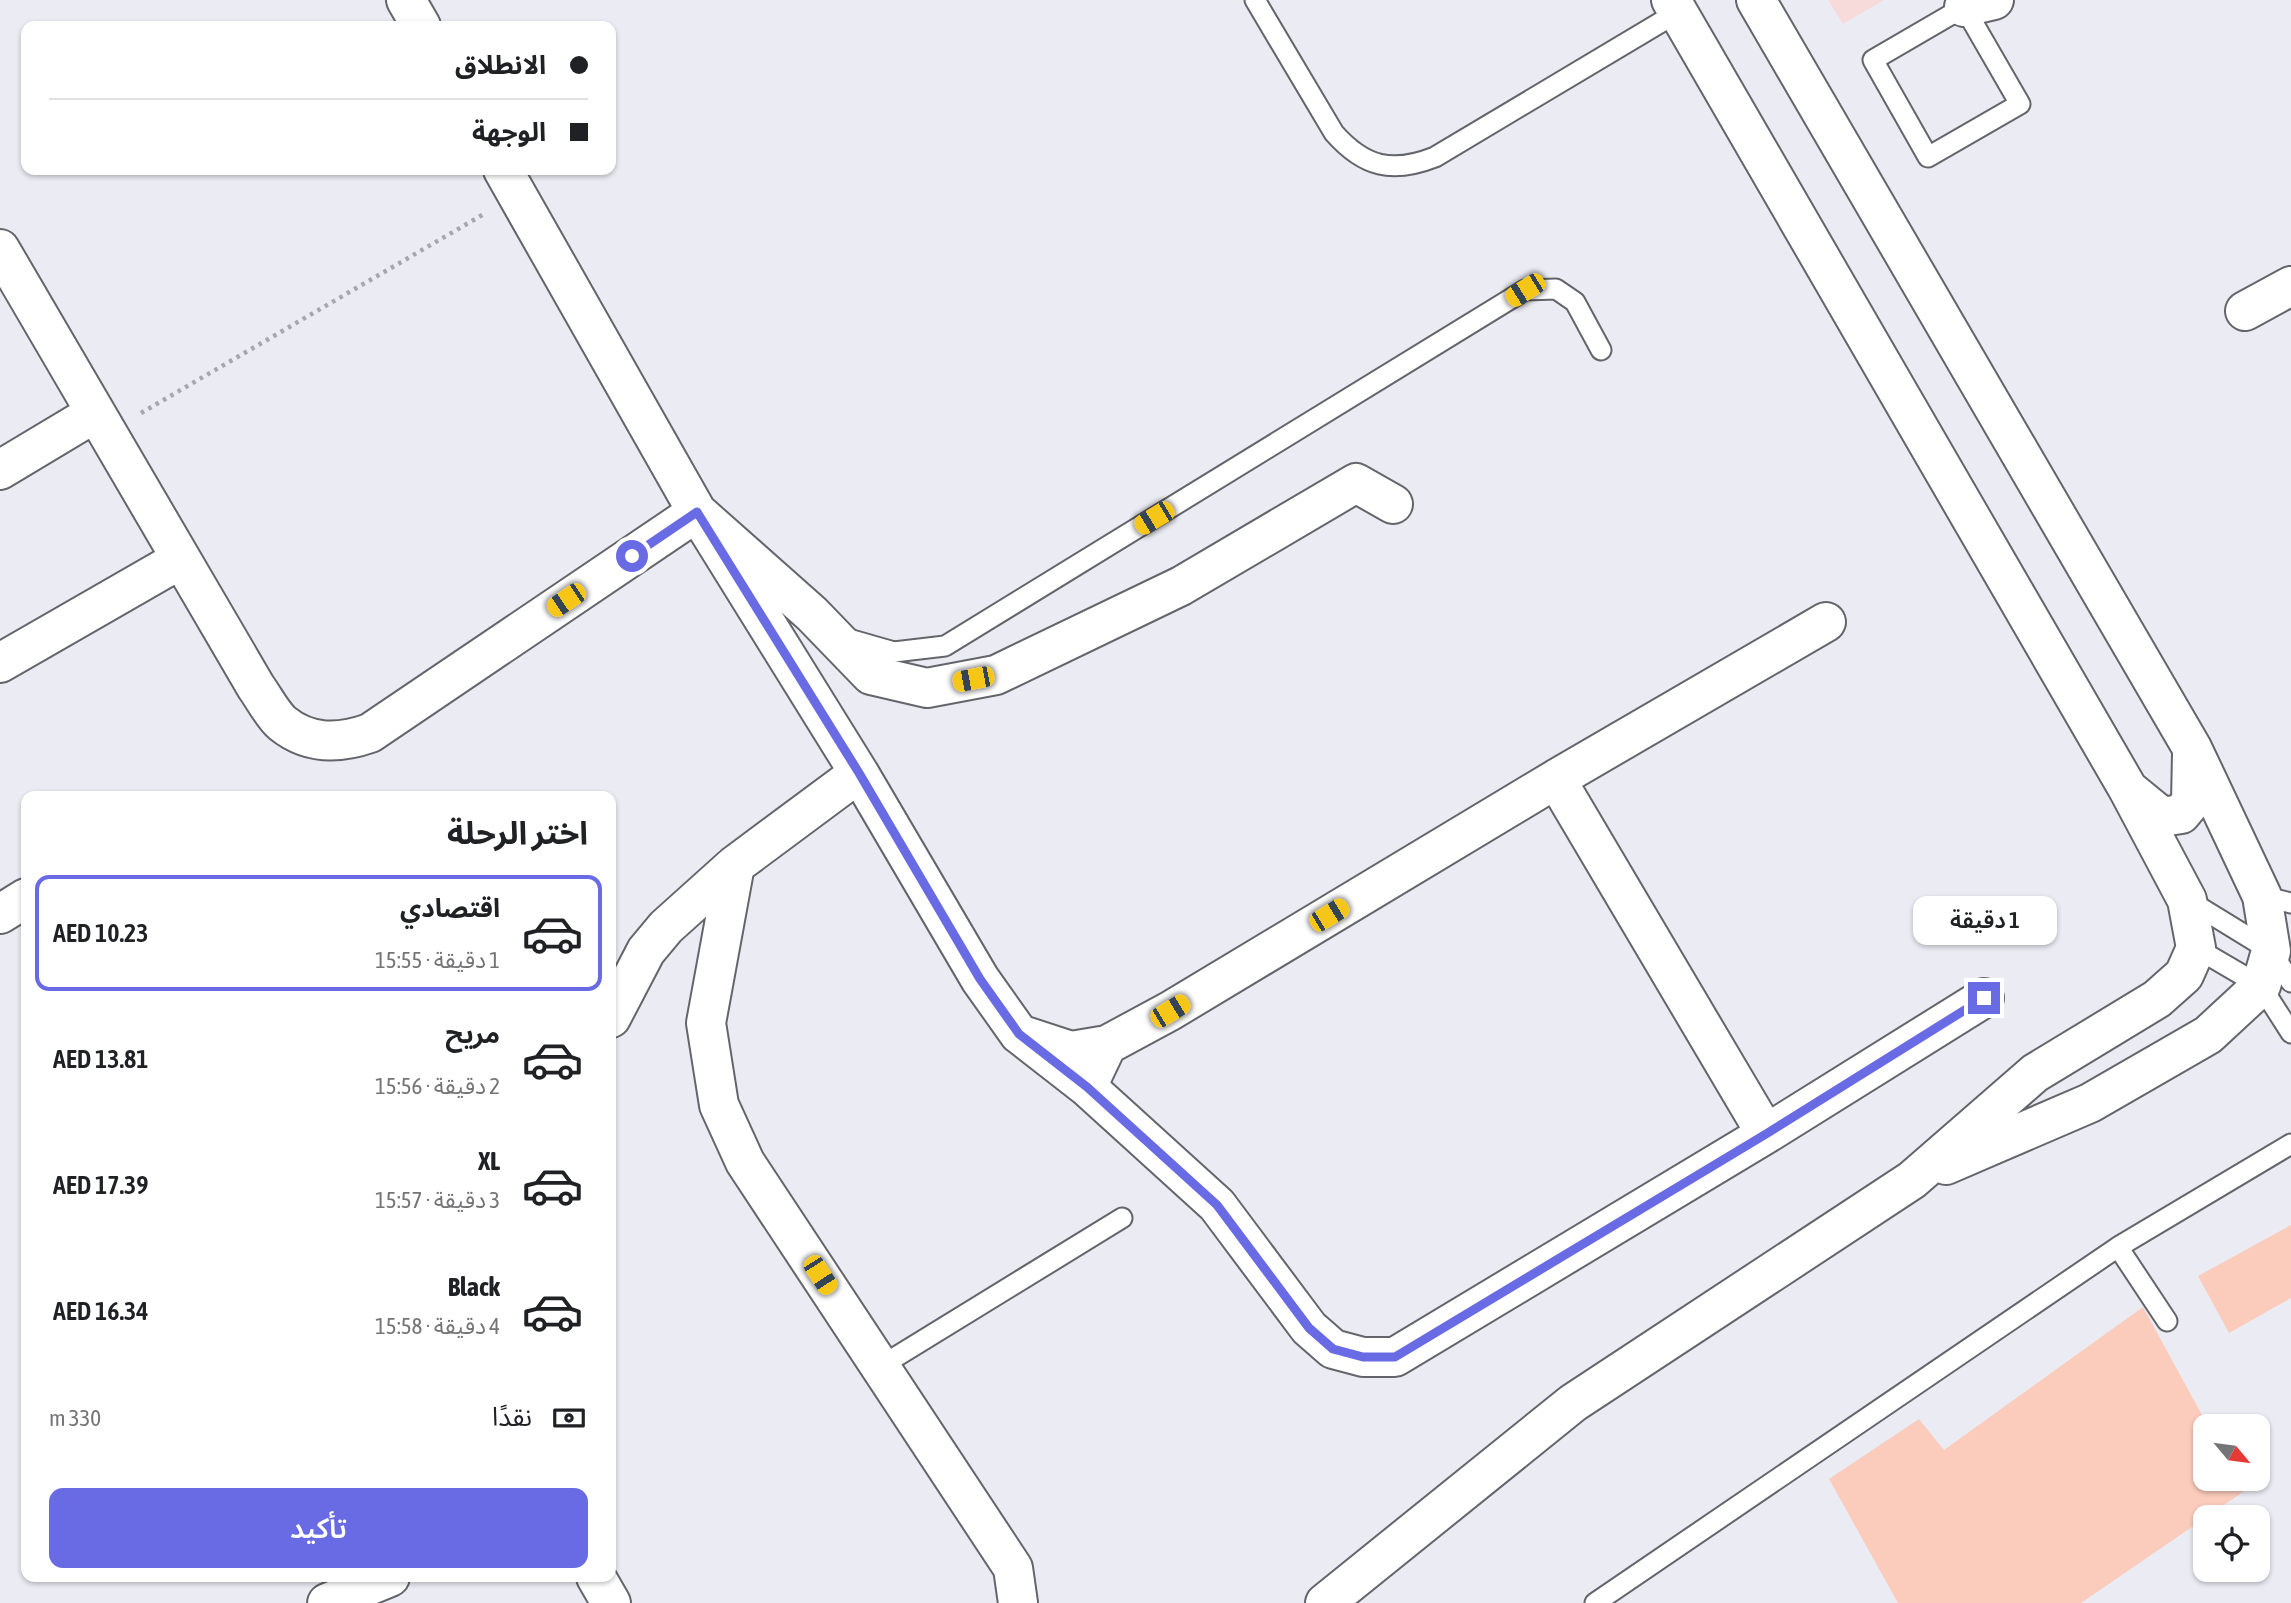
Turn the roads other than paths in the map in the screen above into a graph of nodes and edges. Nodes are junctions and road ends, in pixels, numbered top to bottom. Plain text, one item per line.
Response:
1 (406, 0) edge
2 (1255, 0) edge
3 (1756, 0) edge
4 (1979, 3) edge
5 (1675, 6) edge
6 (418, 21) edge
7 (510, 182) edge
8 (0, 249) edge
9 (2291, 286) edge
10 (2245, 312) dead end
11 (1601, 350) dead end
12 (101, 423) junction
13 (0, 470) edge
14 (1393, 504) dead end
15 (697, 512) junction
16 (181, 559) junction
17 (1826, 622) dead end
18 (830, 635) junction
19 (0, 663) edge
20 (2192, 748) junction
21 (859, 773) junction
22 (1556, 779) junction
23 (2128, 789) junction
24 (735, 865) junction
25 (2276, 899) edge
26 (2187, 900) junction
27 (21, 901) edge
28 (0, 914) edge
29 (2196, 948) junction
30 (2274, 973) edge
31 (1984, 998) dead end
32 (616, 1008) edge
33 (2291, 1033) edge
34 (1019, 1034) junction
35 (1107, 1045) junction
36 (1087, 1087) junction
37 (1766, 1134) junction
38 (2291, 1144) edge
39 (1912, 1180) junction
40 (1122, 1218) dead end
41 (2118, 1247) junction
42 (2167, 1321) dead end
43 (881, 1366) junction
44 (378, 1582) edge
45 (599, 1582) edge
46 (327, 1603) edge
47 (611, 1603) edge
48 (1018, 1603) edge
49 (1325, 1603) edge
50 (1595, 1603) edge

1 - 6 street
2 - 5 lane
3 - 20 street
4 - 4 lane
5 - 23 street
7 - 15 street
8 - 12 street
9 - 10 street
11 - 18 lane
12 - 13 street
12 - 16 street
14 - 18 street
15 - 16 street
15 - 18 street
15 - 21 street
16 - 19 street
17 - 22 street
20 - 23 street
20 - 25 street
21 - 24 street
21 - 34 street
22 - 35 street
22 - 37 street
23 - 26 street
24 - 32 street
24 - 43 street
25 - 30 street
26 - 29 street
26 - 30 lane
27 - 28 street
29 - 30 lane
29 - 39 street
30 - 33 lane
30 - 39 street
31 - 37 street
34 - 35 street
34 - 36 street
35 - 36 street
36 - 37 street
38 - 41 lane
39 - 49 street
40 - 43 lane
41 - 42 lane
41 - 50 lane
43 - 48 street
44 - 46 street
45 - 47 street

